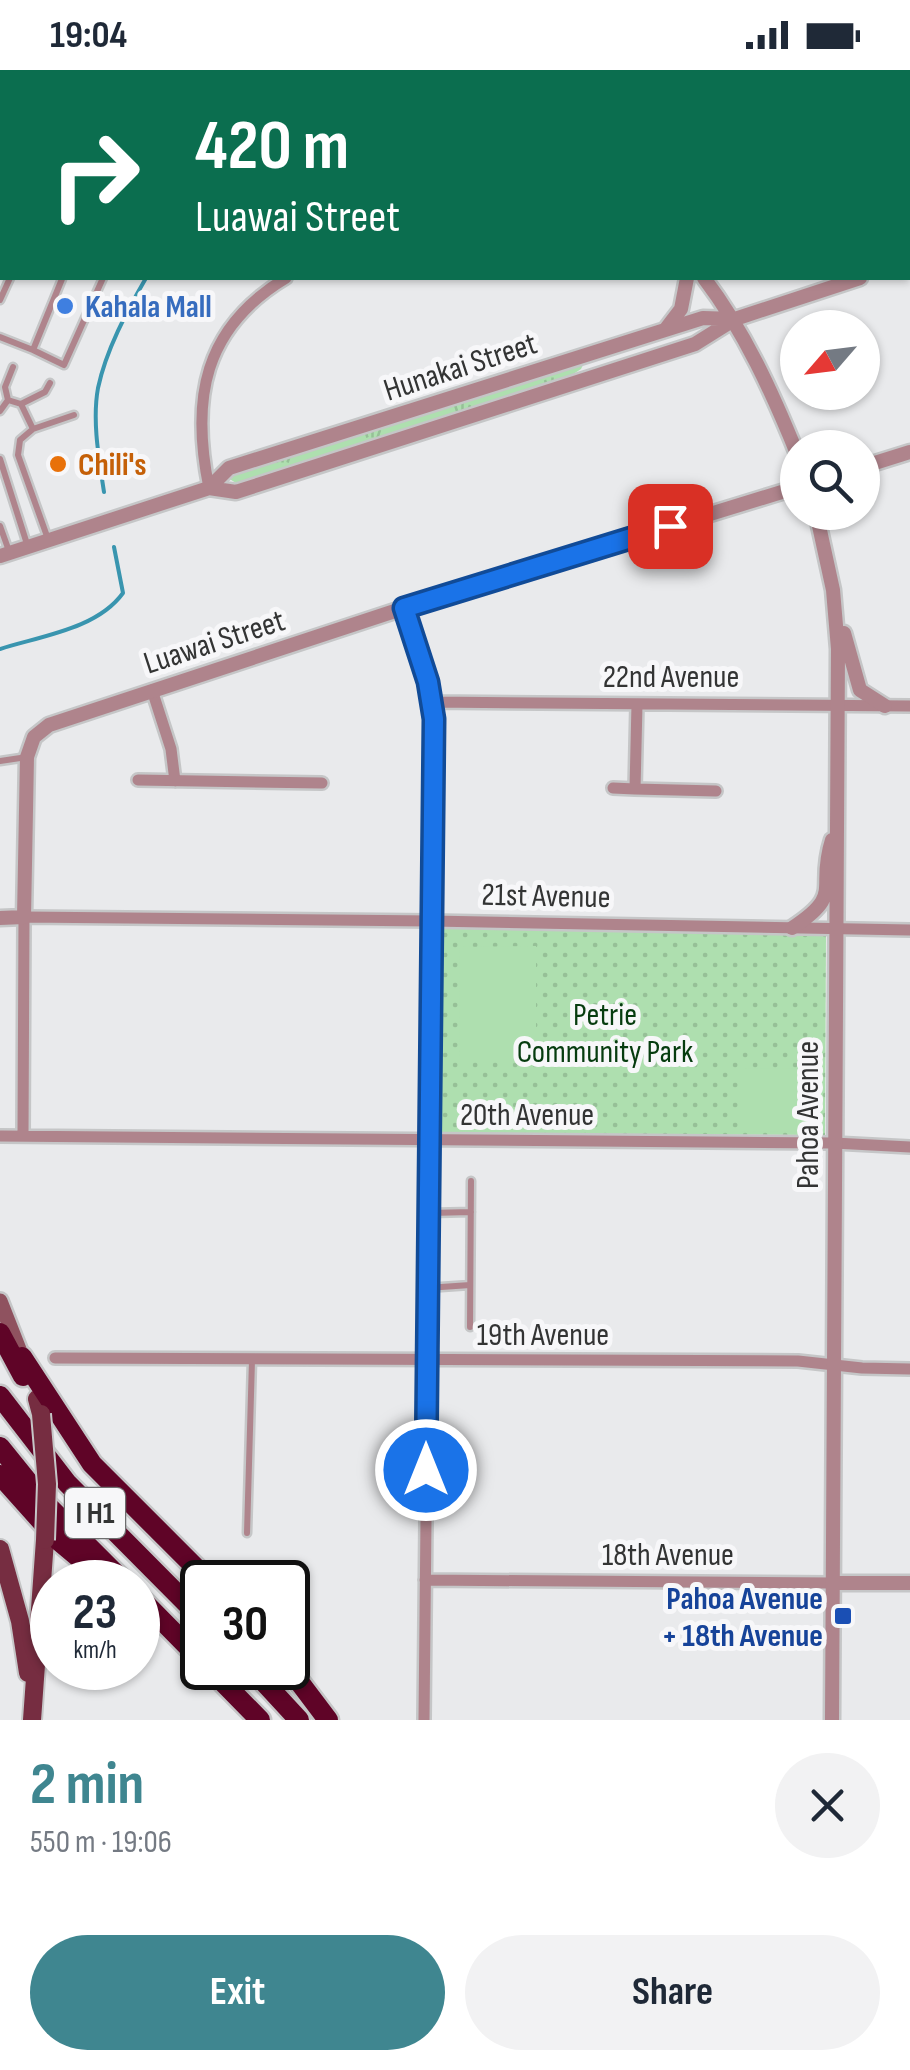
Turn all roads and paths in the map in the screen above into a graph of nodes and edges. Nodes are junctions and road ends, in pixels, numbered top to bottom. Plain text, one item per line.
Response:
1 (60, 280) edge
2 (102, 280) edge
3 (283, 280) edge
4 (687, 280) edge
5 (706, 280) edge
6 (854, 280) edge
7 (735, 319) junction
8 (665, 330) junction
9 (0, 337) edge
10 (33, 350) junction
11 (14, 367) dead end
12 (50, 383) dead end
13 (8, 400) junction
14 (21, 404) junction
15 (0, 410) edge
16 (74, 415) dead end
17 (33, 430) junction
18 (787, 430) edge
19 (910, 452) edge
20 (0, 459) edge
21 (880, 461) edge
22 (209, 488) junction
23 (780, 493) edge
24 (0, 526) edge
25 (820, 530) edge
26 (48, 539) junction
27 (28, 546) junction
28 (5, 554) edge
29 (833, 590) junction
30 (404, 608) junction
31 (152, 690) junction
32 (432, 702) junction
33 (637, 704) junction
34 (836, 706) junction
35 (885, 706) junction
36 (910, 706) edge
37 (27, 758) junction
38 (0, 761) edge
39 (138, 780) dead end
40 (175, 781) junction
41 (322, 783) dead end
42 (612, 788) dead end
43 (635, 789) junction
44 (716, 791) dead end
45 (836, 825) junction
46 (24, 917) junction
47 (0, 918) edge
48 (432, 920) junction
49 (792, 928) junction
50 (836, 929) junction
51 (910, 930) edge
52 (0, 1136) edge
53 (23, 1136) junction
54 (429, 1141) junction
55 (834, 1143) junction
56 (910, 1147) edge
57 (471, 1181) dead end
58 (471, 1212) junction
59 (428, 1213) junction
60 (470, 1285) junction
61 (427, 1288) junction
62 (0, 1300) edge
63 (470, 1327) dead end
64 (0, 1332) edge
65 (22, 1357) junction
66 (55, 1358) dead end
67 (252, 1360) junction
68 (426, 1361) junction
69 (834, 1366) junction
70 (910, 1369) edge
71 (0, 1396) edge
72 (39, 1406) junction
73 (0, 1448) edge
74 (0, 1475) edge
75 (246, 1533) dead end
76 (0, 1549) edge
77 (82, 1560) edge
78 (102, 1560) edge
79 (188, 1560) edge
80 (426, 1580) junction
81 (832, 1582) junction
82 (910, 1583) edge
83 (180, 1597) edge
84 (160, 1619) edge
85 (180, 1638) edge
86 (231, 1690) edge
87 (271, 1690) edge
88 (306, 1690) edge
89 (32, 1712) edge
90 (260, 1720) edge
91 (299, 1720) edge
92 (328, 1720) edge
93 (424, 1720) edge
94 (832, 1720) edge

1 - 10 lane
2 - 10 lane
3 - 22 street
4 - 8 street
5 - 7 street
6 - 7 street, Hunakai Street
7 - 8 street, Hunakai Street
7 - 18 street
7 - 22 street, Hunakai Street
8 - 22 street, Hunakai Street
9 - 10 lane
11 - 13 lane
12 - 14 lane
13 - 14 lane
13 - 15 lane
14 - 17 lane
16 - 17 lane
17 - 26 lane
19 - 21 street
20 - 27 lane
22 - 26 street, Hunakai Street
23 - 30 street, Luawai Street
24 - 28 lane
25 - 29 street, Pahoa Avenue
26 - 27 street, Hunakai Street
27 - 28 street, Hunakai Street
29 - 34 street, Pahoa Avenue
29 - 35 street
30 - 31 street, Luawai Street
30 - 32 street
31 - 37 street, Luawai Street
31 - 40 street
32 - 33 street, 22nd Avenue
32 - 48 street
33 - 34 street, 22nd Avenue
33 - 43 street
34 - 35 street, 22nd Avenue
34 - 45 street, Pahoa Avenue
35 - 36 street, 22nd Avenue
37 - 38 lane
37 - 46 street
39 - 40 street
40 - 41 street
42 - 43 street
43 - 44 street
45 - 49 street
45 - 50 street, Pahoa Avenue
46 - 47 street, 21st Avenue
46 - 48 street, 21st Avenue
46 - 53 street
48 - 49 street, 21st Avenue
48 - 54 street
49 - 50 street, 21st Avenue
50 - 51 street, 21st Avenue
50 - 55 street, Pahoa Avenue
52 - 53 street, 20th Avenue
53 - 54 street, 20th Avenue
54 - 55 street, 20th Avenue
54 - 59 street
55 - 56 street, 20th Avenue
55 - 69 street, Pahoa Avenue
57 - 58 lane
58 - 59 lane
58 - 60 lane
59 - 61 street
60 - 61 lane
60 - 63 lane
61 - 68 street
62 - 65 main road
64 - 72 highway
65 - 72 main road
65 - 79 highway
66 - 67 street, 19th Avenue
67 - 68 street, 19th Avenue
67 - 75 lane
68 - 69 street, 19th Avenue
68 - 80 street
69 - 70 street, 19th Avenue
69 - 81 street, Pahoa Avenue
71 - 83 highway, I H1
72 - 89 main road, bridge
73 - 78 highway, I H1
74 - 77 highway
76 - 89 main road
80 - 81 street, 18th Avenue
80 - 93 street
81 - 82 street, 18th Avenue
81 - 94 street, Pahoa Avenue
84 - 85 highway
86 - 90 highway
87 - 91 highway
88 - 92 highway

